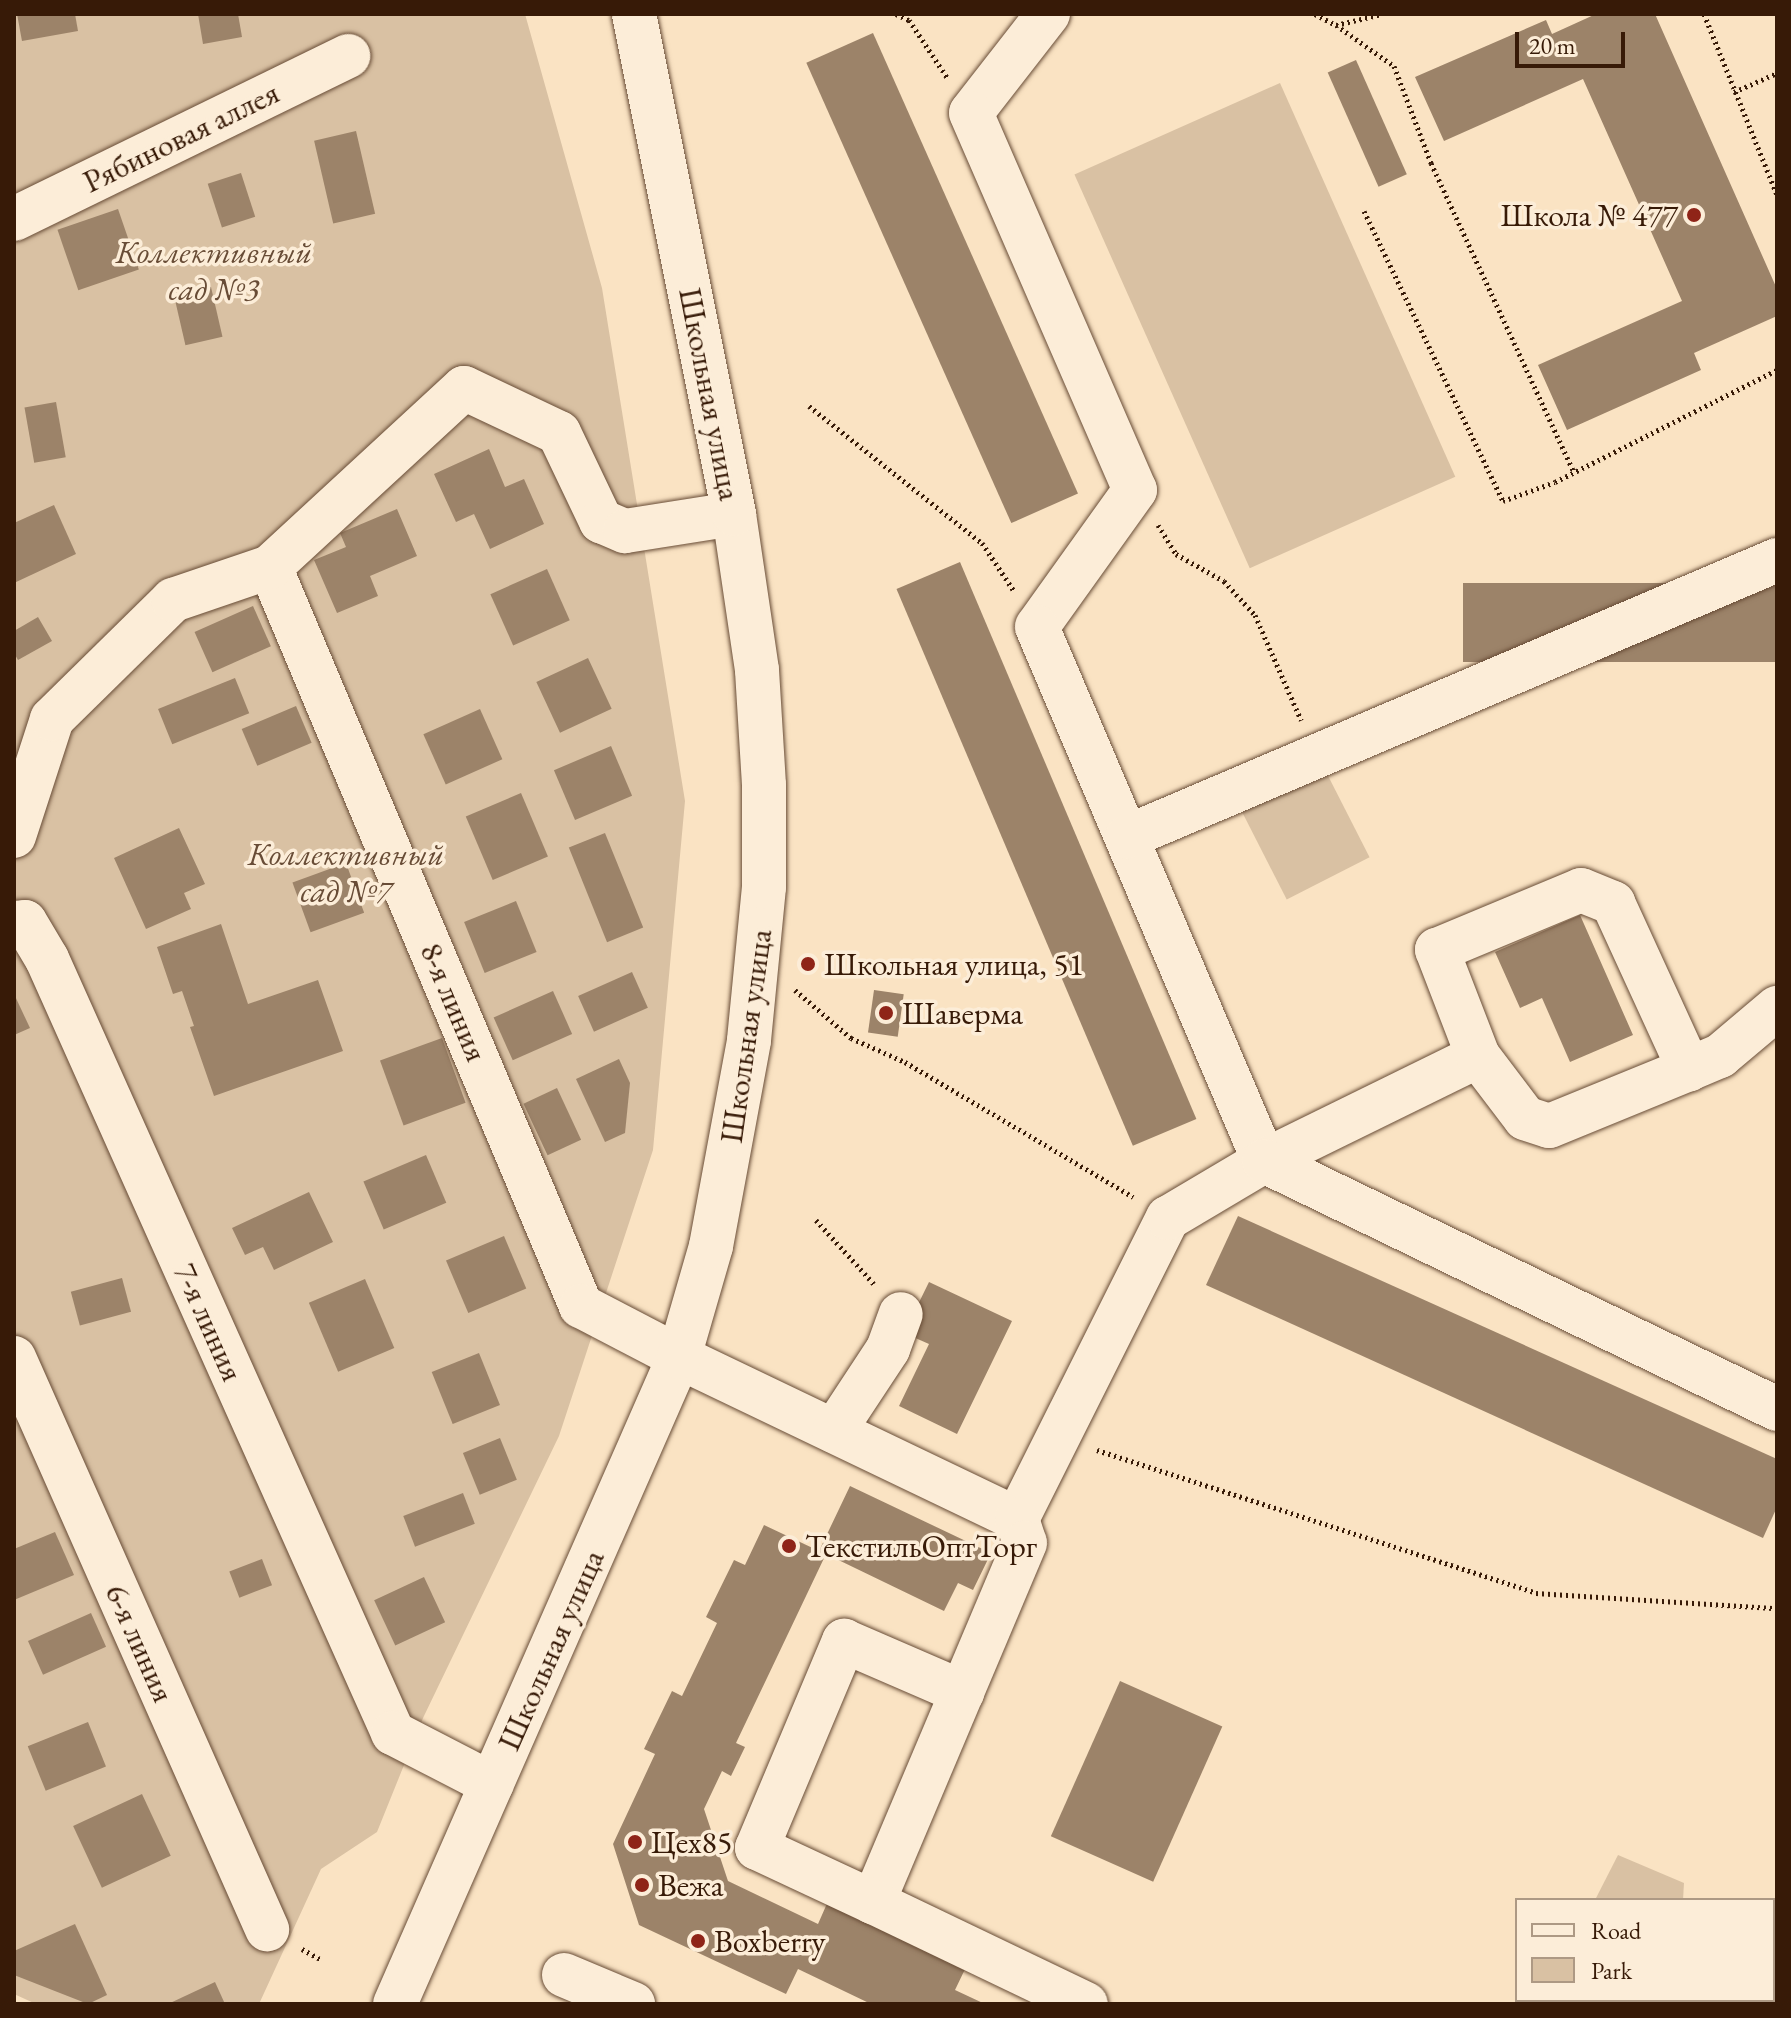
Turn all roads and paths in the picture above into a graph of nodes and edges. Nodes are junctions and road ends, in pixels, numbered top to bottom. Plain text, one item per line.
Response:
1 (634, 14) edge
2 (896, 14) edge
3 (1048, 14) edge
4 (1315, 14) edge
5 (1382, 14) edge
6 (1704, 14) edge
7 (1336, 25) junction
8 (348, 56) dead end
9 (1777, 73) edge
10 (1734, 92) junction
11 (971, 113) junction
12 (1777, 195) edge
13 (1364, 211) dead end
14 (14, 219) edge
15 (1777, 370) edge
16 (809, 406) dead end
17 (1574, 473) junction
18 (1135, 490) junction
19 (734, 514) junction
20 (1777, 560) edge
21 (270, 567) junction
22 (1037, 627) junction
23 (1317, 756) junction
24 (14, 836) edge
25 (1127, 837) junction
26 (14, 923) edge
27 (758, 958) junction
28 (1777, 1008) edge
29 (1478, 1056) junction
30 (1689, 1069) junction
31 (1264, 1161) junction
32 (1168, 1218) junction
33 (816, 1220) dead end
34 (901, 1314) joint
35 (679, 1357) junction
36 (14, 1358) edge
37 (1777, 1409) edge
38 (834, 1431) junction
39 (1058, 1437) junction
40 (1017, 1519) junction
41 (1777, 1608) edge
42 (962, 1692) junction
43 (492, 1784) junction
44 (873, 1902) junction
45 (267, 1929) dead end
46 (400, 2002) edge
47 (1086, 2004) edge

1 - 19 street, Школьная улица
2 - 11 path
3 - 11 street
4 - 7 path
5 - 7 path
6 - 10 path
7 - 17 path
8 - 14 street, Рябиновая аллея
9 - 10 path
10 - 12 path
11 - 18 street
13 - 17 path
15 - 17 path
16 - 22 path
18 - 22 street
18 - 23 path
19 - 21 street
19 - 27 street, Школьная улица
20 - 23 street
21 - 24 street
21 - 35 street, 8-я линия
22 - 25 street
23 - 25 street
25 - 31 street
26 - 43 street, 7-я линия
27 - 32 path
27 - 35 street, Школьная улица
28 - 30 street
29 - 30 street
29 - 30 street
29 - 31 street
31 - 32 street
31 - 37 street
32 - 39 street
33 - 34 path
34 - 38 street
35 - 38 street
35 - 43 street, Школьная улица
36 - 45 street, 6-я линия
38 - 40 street
39 - 40 street
39 - 41 path
40 - 42 street
42 - 44 street
42 - 44 street
43 - 46 street, Школьная улица
44 - 47 street

